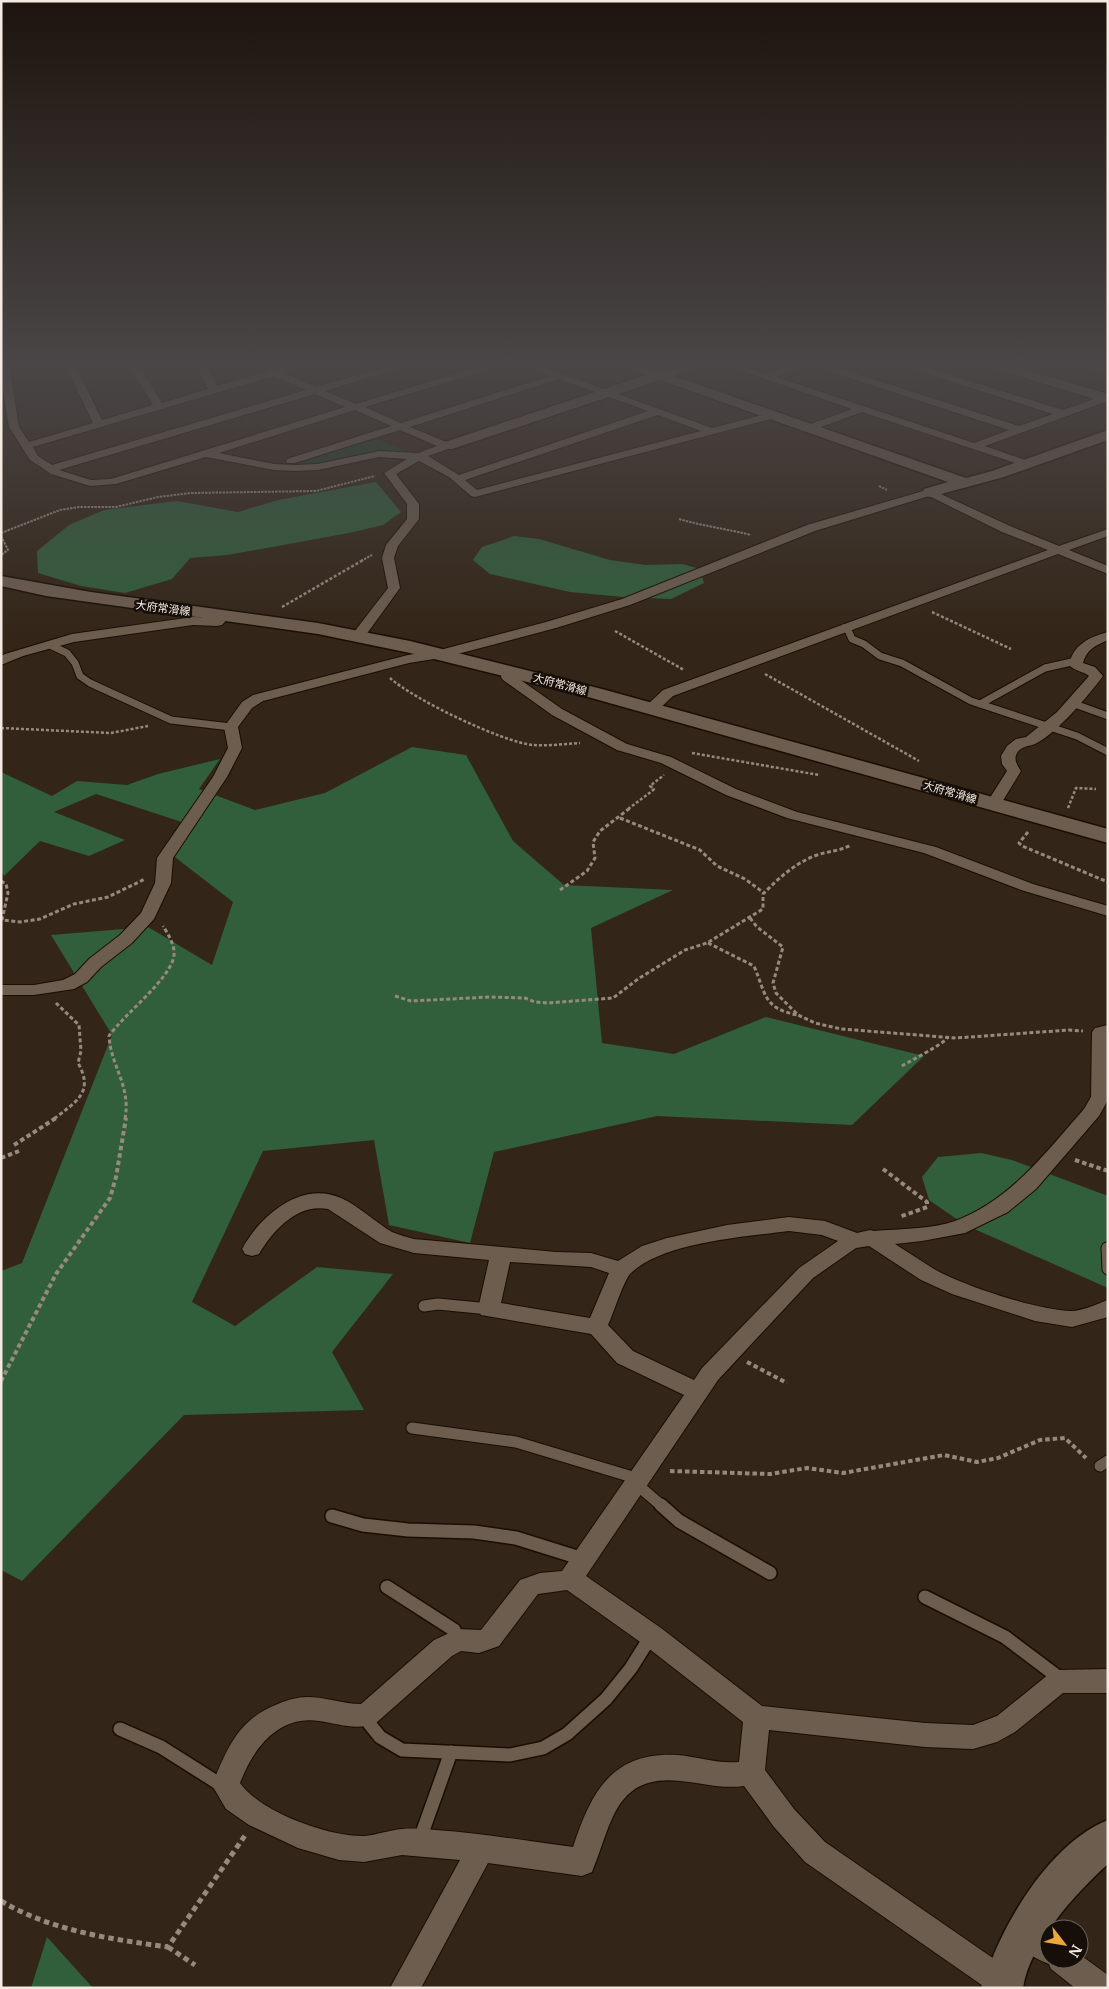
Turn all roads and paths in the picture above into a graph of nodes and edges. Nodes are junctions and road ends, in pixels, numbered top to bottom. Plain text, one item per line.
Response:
1 (32, 455) edge
2 (94, 455) edge
3 (201, 455) edge
4 (216, 455) edge
5 (312, 455) edge
6 (375, 455) edge
7 (395, 455) edge
8 (422, 455) edge
9 (528, 455) edge
10 (621, 455) edge
11 (891, 455) edge
12 (998, 455) edge
13 (1053, 455) edge
14 (419, 456) junction
15 (1027, 464) junction
16 (274, 467) junction
17 (49, 468) junction
18 (390, 472) junction
19 (457, 479) junction
20 (965, 482) junction
21 (930, 492) junction
22 (679, 519) dead end
23 (1108, 532) edge
24 (1, 534) edge
25 (776, 542) junction
26 (391, 548) junction
27 (1060, 549) junction
28 (1, 555) edge
29 (1108, 570) edge
30 (1, 581) edge
31 (913, 604) junction
32 (224, 616) junction
33 (256, 620) junction
34 (844, 628) junction
35 (615, 631) dead end
36 (358, 636) junction
37 (1108, 636) edge
38 (52, 646) junction
39 (1011, 649) dead end
40 (441, 654) junction
41 (1076, 660) junction
42 (1, 661) edge
43 (748, 664) junction
44 (510, 670) junction
45 (702, 681) junction
46 (1072, 703) junction
47 (980, 704) junction
48 (651, 709) junction
49 (1108, 716) edge
50 (171, 720) junction
51 (231, 727) junction
52 (1047, 727) junction
53 (1, 728) edge
54 (1108, 752) edge
55 (919, 761) dead end
56 (678, 765) junction
57 (1096, 789) dead end
58 (994, 804) junction
59 (1042, 817) junction
60 (619, 818) junction
61 (1063, 824) junction
62 (864, 833) junction
63 (1108, 836) edge
64 (164, 870) junction
65 (1, 881) edge
66 (1108, 882) edge
67 (560, 890) dead end
68 (764, 893) junction
69 (1108, 911) edge
70 (144, 918) junction
71 (750, 918) junction
72 (707, 943) junction
73 (38, 989) junction
74 (1, 990) edge
75 (395, 996) dead end
76 (798, 1015) junction
77 (1104, 1031) edge
78 (947, 1038) junction
79 (902, 1066) dead end
80 (14, 1146) dead end
81 (19, 1151) dead end
82 (1056, 1154) junction
83 (1, 1158) edge
84 (883, 1169) dead end
85 (1108, 1171) edge
86 (863, 1238) junction
87 (1107, 1248) edge
88 (252, 1249) dead end
89 (502, 1254) junction
90 (1108, 1269) edge
91 (621, 1270) junction
92 (424, 1306) dead end
93 (1108, 1308) edge
94 (489, 1309) junction
95 (597, 1327) junction
96 (731, 1353) junction
97 (1, 1381) edge
98 (787, 1383) dead end
99 (698, 1392) junction
100 (412, 1428) dead end
101 (1104, 1464) edge
102 (640, 1477) junction
103 (332, 1516) dead end
104 (576, 1569) junction
105 (770, 1573) dead end
106 (387, 1588) dead end
107 (925, 1597) dead end
108 (652, 1636) junction
109 (458, 1640) junction
110 (1108, 1681) edge
111 (1064, 1682) junction
112 (367, 1715) junction
113 (756, 1717) junction
114 (120, 1729) dead end
115 (451, 1752) junction
116 (751, 1772) junction
117 (226, 1785) junction
118 (259, 1816) junction
119 (1108, 1839) edge
120 (419, 1842) junction
121 (481, 1849) junction
122 (1, 1901) edge
123 (1037, 1941) edge
124 (168, 1947) junction
125 (195, 1965) dead end
126 (1074, 1969) edge
127 (1002, 1985) edge
128 (405, 1988) edge
129 (1100, 1988) edge

1 - 17 street
2 - 17 street
3 - 17 street
4 - 16 street
5 - 16 street
6 - 16 street
7 - 14 street
8 - 14 street
9 - 19 street
10 - 19 street
11 - 20 street
12 - 15 street
13 - 15 street
14 - 18 street
14 - 19 street
15 - 20 street
18 - 24 path
18 - 26 street
20 - 21 street
21 - 25 street
21 - 27 street
22 - 25 path
23 - 27 street
24 - 28 path
25 - 40 street
26 - 33 path
26 - 36 street
27 - 29 street
27 - 31 street
30 - 32 street, 大府常滑線
31 - 34 street
31 - 39 path
32 - 33 street, 大府常滑線
32 - 38 street
33 - 36 street, 大府常滑線
34 - 43 street
34 - 47 lane
35 - 45 path
36 - 40 street, 大府常滑線
37 - 41 street
38 - 42 street
38 - 50 lane
40 - 44 street, 大府常滑線
40 - 51 street
41 - 46 street
41 - 47 lane
43 - 45 street
43 - 55 path
44 - 48 street, 大府常滑線
44 - 56 street
45 - 48 street
46 - 49 lane
46 - 52 street
47 - 52 lane
48 - 58 street, 大府常滑線
50 - 51 lane
50 - 53 path
51 - 64 street
52 - 54 lane
52 - 58 street
56 - 60 path
56 - 62 street
57 - 61 path
58 - 59 street, 大府常滑線
59 - 61 street, 大府常滑線
59 - 66 path
60 - 67 path
60 - 68 path
61 - 63 street, 大府常滑線
62 - 68 path
62 - 69 street
64 - 65 path
64 - 70 street
68 - 71 path
70 - 73 street
70 - 97 path
71 - 72 path
71 - 76 path
72 - 75 path
72 - 76 path
73 - 74 street
73 - 80 path
76 - 78 path
77 - 78 path
77 - 82 street
78 - 79 path
81 - 83 path
82 - 85 path
82 - 86 street
84 - 86 path
86 - 91 street
86 - 93 street
86 - 96 street
87 - 90 lane
88 - 89 street
89 - 91 street
89 - 94 street
91 - 95 street
92 - 94 lane
94 - 95 street
95 - 99 street
96 - 98 path
96 - 99 street
99 - 102 street
100 - 102 lane
101 - 102 path
102 - 104 street
102 - 105 lane
103 - 104 lane
104 - 108 street
104 - 109 street
106 - 109 lane
107 - 111 lane
108 - 113 street
108 - 115 lane
109 - 112 street
110 - 111 street
111 - 113 street
112 - 115 lane
112 - 117 street
113 - 116 street
114 - 117 lane
115 - 120 lane
116 - 121 street
116 - 127 street
117 - 118 street
118 - 120 street
118 - 124 path
119 - 123 street
120 - 121 street
121 - 128 street
122 - 124 path
123 - 127 street
124 - 125 path
126 - 129 street

